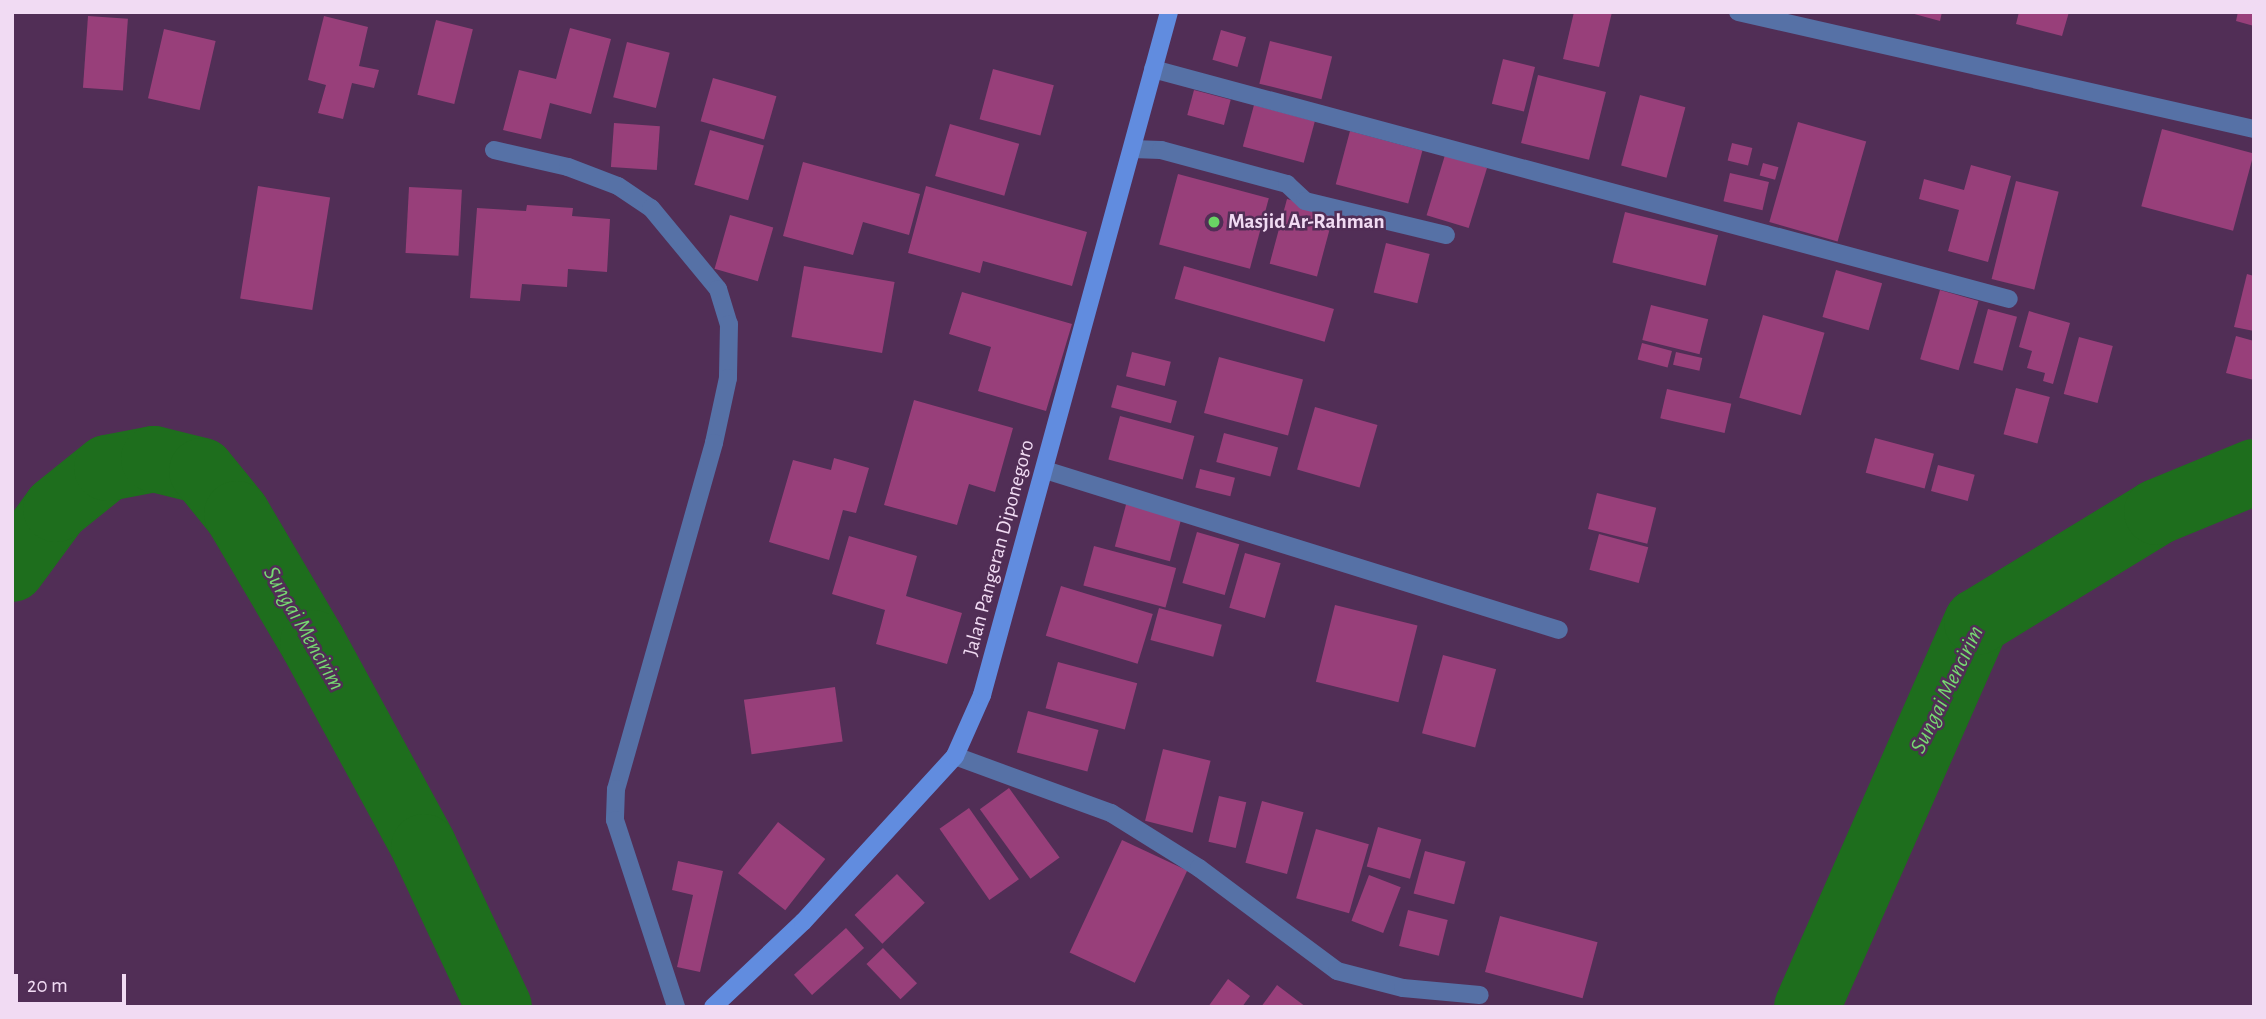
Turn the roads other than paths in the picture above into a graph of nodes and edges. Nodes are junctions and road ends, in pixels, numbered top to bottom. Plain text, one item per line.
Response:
1 (1169, 12) edge
2 (1738, 12) edge
3 (1153, 69) junction
4 (2254, 129) edge
5 (1132, 149) junction
6 (494, 150) dead end
7 (1446, 235) dead end
8 (2009, 299) dead end
9 (1045, 470) junction
10 (1559, 630) dead end
11 (955, 756) junction
12 (1480, 995) dead end
13 (676, 1007) edge
14 (713, 1007) edge

1 - 3 street, Jalan Pangeran Diponegoro
2 - 4 street
3 - 5 street, Jalan Pangeran Diponegoro
3 - 8 street
5 - 7 street
5 - 9 street, Jalan Pangeran Diponegoro
6 - 13 street
9 - 10 street
9 - 11 street, Jalan Pangeran Diponegoro
11 - 12 street
11 - 14 street, Jalan Pangeran Diponegoro

